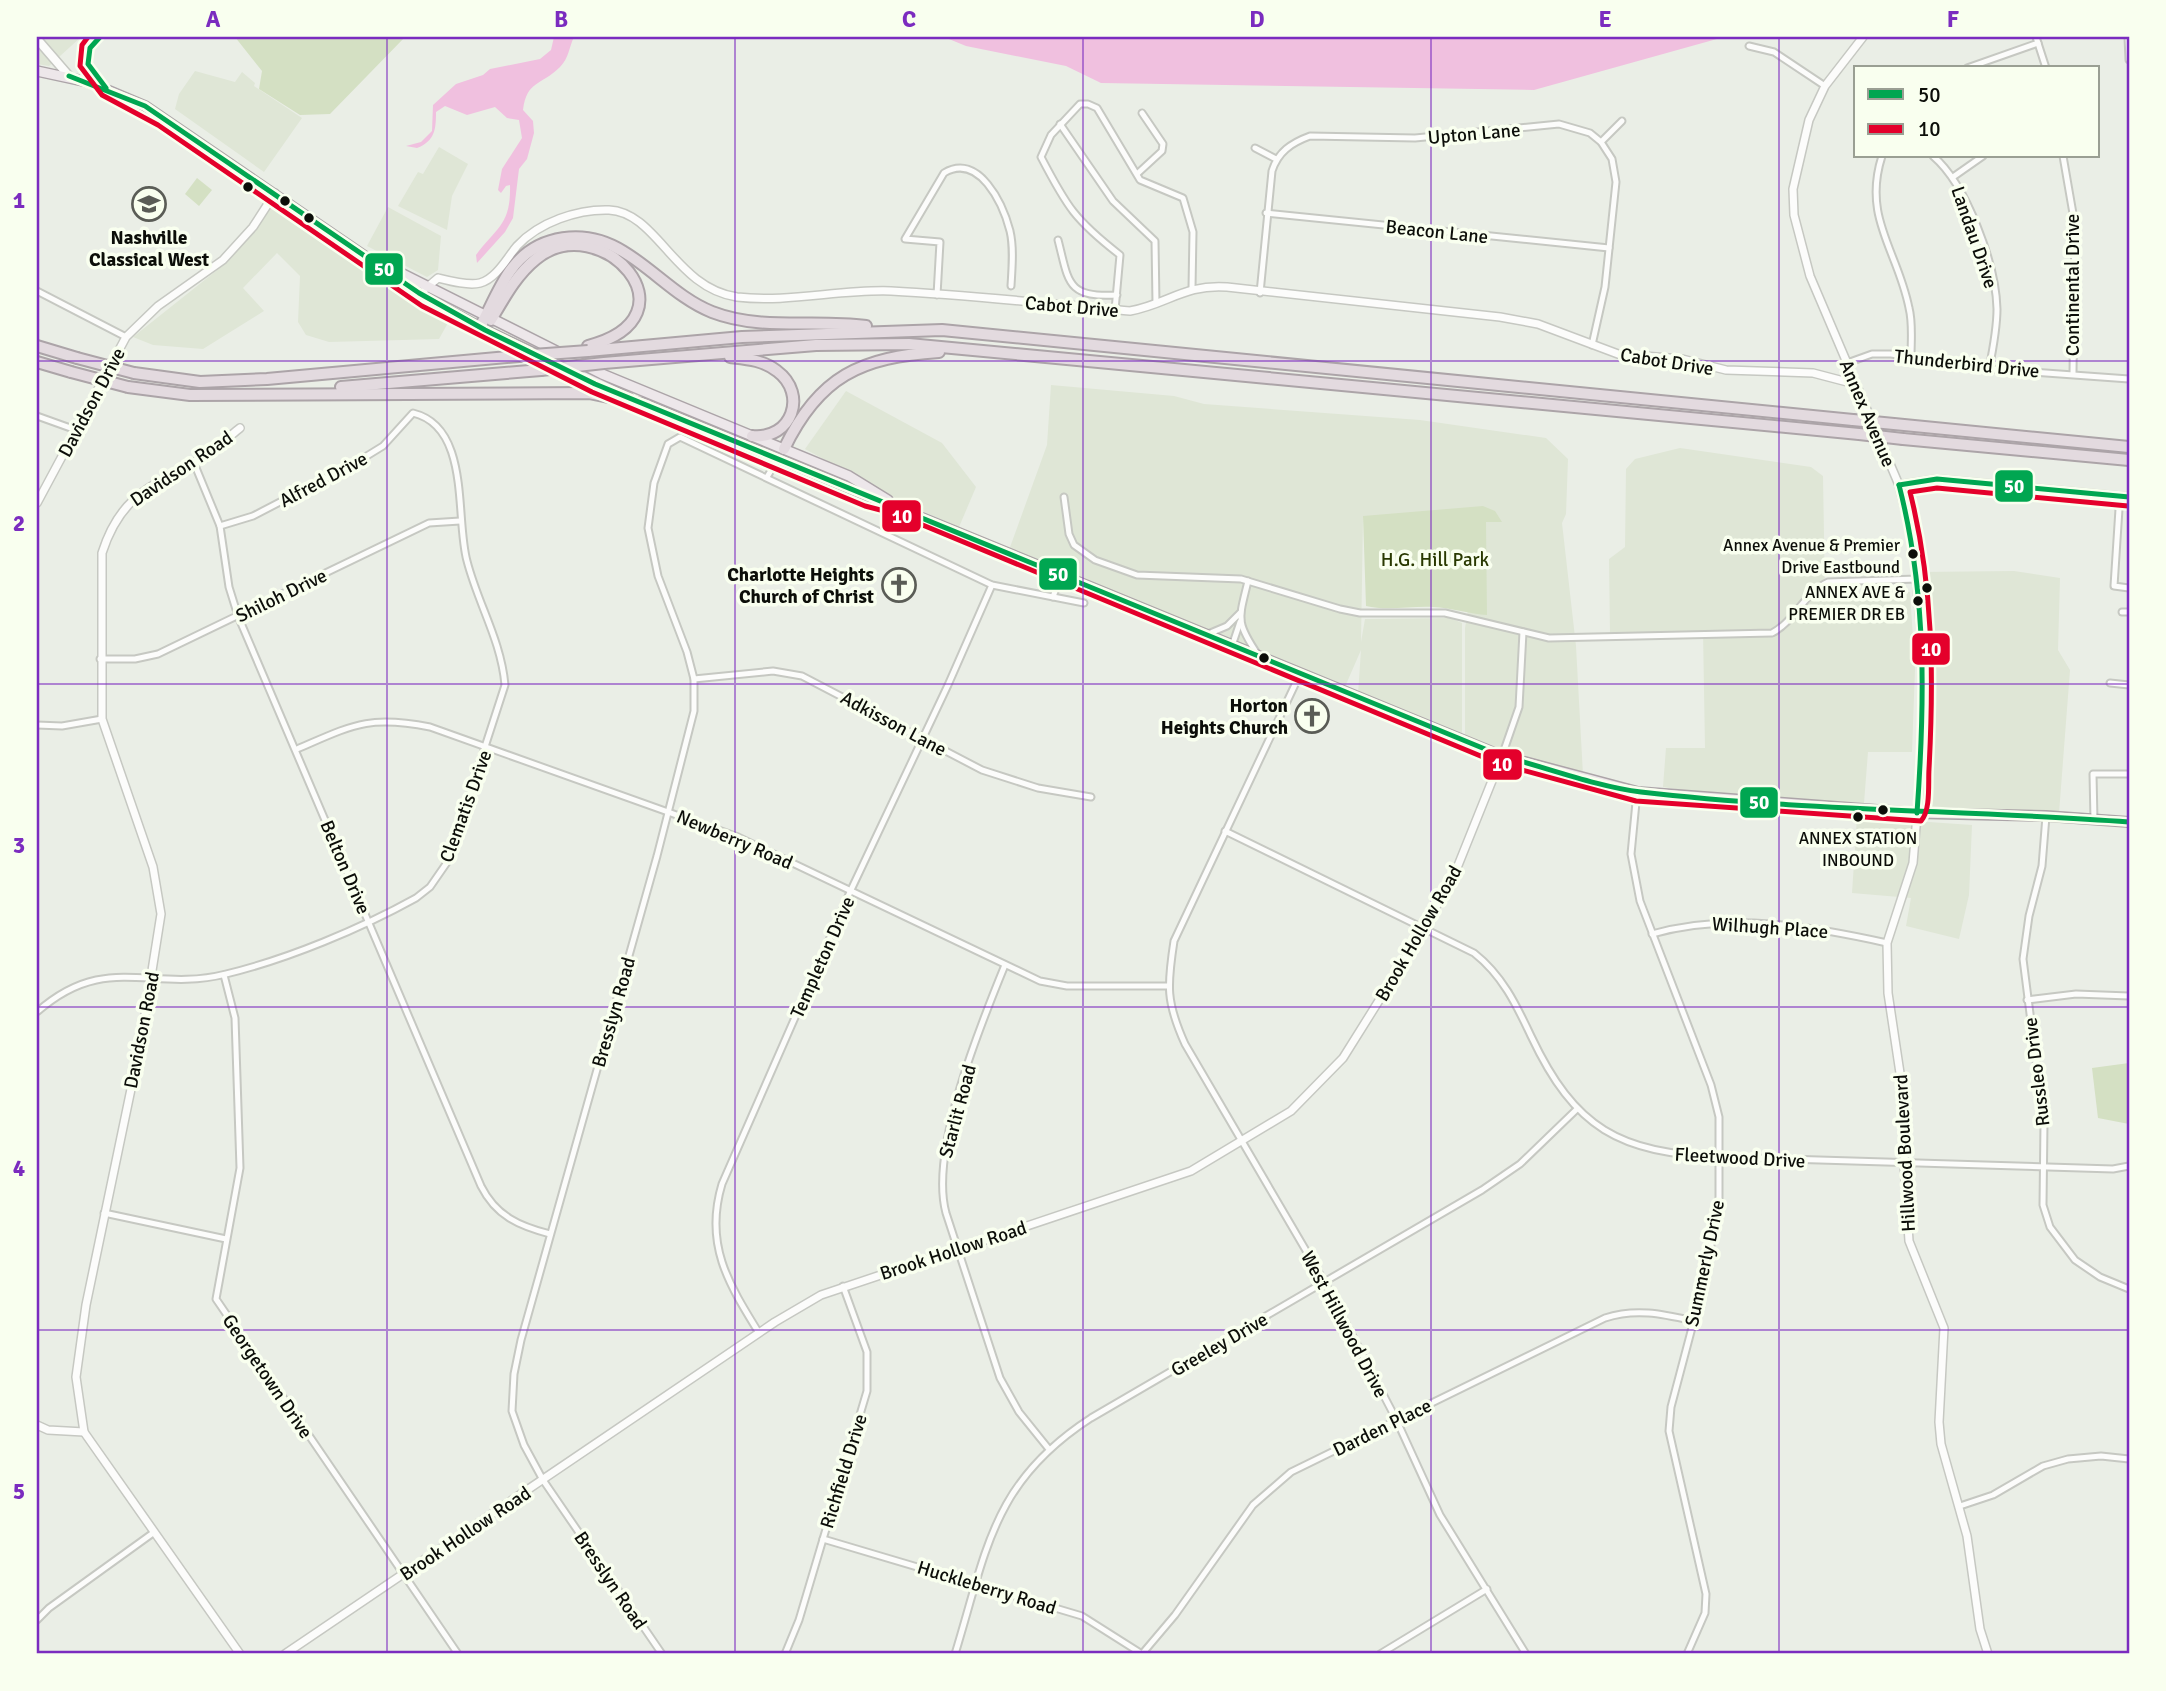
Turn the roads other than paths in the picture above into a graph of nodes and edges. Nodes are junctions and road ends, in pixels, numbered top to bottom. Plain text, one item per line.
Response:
1 (1863, 37) edge
2 (2128, 37) edge
3 (37, 39) edge
4 (2037, 40) edge
5 (1749, 46) dead end
6 (2129, 60) edge
7 (1972, 66) edge
8 (2045, 66) edge
9 (37, 71) edge
10 (69, 76) junction
11 (1825, 86) junction
12 (1142, 113) dead end
13 (1622, 121) dead end
14 (1060, 124) junction
15 (1601, 142) junction
16 (1255, 148) dead end
17 (1882, 158) edge
18 (1935, 158) edge
19 (1980, 158) edge
20 (2063, 158) edge
21 (1276, 159) junction
22 (1137, 174) junction
23 (1953, 177) junction
24 (275, 193) junction
25 (1266, 213) junction
26 (1058, 240) dead end
27 (1609, 248) junction
28 (366, 256) junction
29 (429, 285) junction
30 (1011, 286) dead end
31 (1192, 288) junction
32 (37, 291) edge
33 (419, 293) junction
34 (1260, 293) junction
35 (937, 295) junction
36 (1117, 295) junction
37 (1156, 303) junction
38 (1115, 310) junction
39 (485, 323) junction
40 (893, 330) junction
41 (126, 337) junction
42 (1592, 345) junction
43 (37, 346) edge
44 (585, 350) junction
45 (981, 350) junction
46 (710, 353) junction
47 (1911, 357) junction
48 (37, 362) edge
49 (1847, 363) junction
50 (1989, 369) junction
51 (2073, 373) junction
52 (2129, 379) edge
53 (1855, 384) junction
54 (262, 393) junction
55 (647, 405) junction
56 (413, 413) joint
57 (37, 416) edge
58 (240, 428) dead end
59 (76, 430) junction
60 (752, 436) junction
61 (2129, 447) edge
62 (784, 449) junction
63 (778, 459) junction
64 (2129, 460) edge
65 (194, 463) junction
66 (767, 477) junction
67 (1899, 485) junction
68 (2114, 496) junction
69 (1064, 497) dead end
70 (2129, 497) edge
71 (37, 503) edge
72 (899, 506) junction
73 (460, 522) junction
74 (220, 526) junction
75 (1061, 574) junction
76 (1917, 579) junction
77 (1248, 581) junction
78 (992, 585) junction
79 (2129, 589) edge
80 (1053, 597) junction
81 (1084, 603) dead end
82 (1240, 613) junction
83 (238, 616) junction
84 (1240, 622) junction
85 (1523, 632) junction
86 (1206, 635) junction
87 (1232, 646) junction
88 (1259, 658) junction
89 (100, 659) junction
90 (1300, 674) junction
91 (694, 679) junction
92 (2110, 684) dead end
93 (2129, 685) edge
94 (102, 719) junction
95 (37, 725) edge
96 (921, 737) junction
97 (486, 749) junction
98 (297, 750) junction
99 (1502, 756) junction
100 (2129, 774) edge
101 (1637, 792) junction
102 (1091, 797) dead end
103 (668, 811) junction
104 (1917, 813) junction
105 (2046, 816) junction
106 (2094, 820) junction
107 (2129, 822) edge
108 (1225, 831) junction
109 (850, 892) junction
110 (369, 921) junction
111 (1424, 927) junction
112 (1652, 934) junction
113 (1888, 943) junction
114 (1005, 965) junction
115 (224, 975) junction
116 (151, 978) junction
117 (1167, 986) junction
118 (2129, 996) edge
119 (2027, 1000) junction
120 (37, 1012) edge
121 (1577, 1109) junction
122 (1243, 1142) junction
123 (1720, 1157) junction
124 (1904, 1164) junction
125 (2044, 1165) junction
126 (2129, 1166) edge
127 (104, 1213) junction
128 (550, 1234) junction
129 (226, 1239) junction
130 (958, 1248) junction
131 (1325, 1283) junction
132 (843, 1286) junction
133 (2129, 1289) edge
134 (1693, 1321) junction
135 (759, 1333) junction
136 (1396, 1419) junction
137 (37, 1425) edge
138 (84, 1432) junction
139 (1048, 1448) junction
140 (2129, 1459) edge
141 (543, 1480) junction
142 (1960, 1506) junction
143 (153, 1533) junction
144 (823, 1538) junction
145 (404, 1574) junction
146 (974, 1583) junction
147 (1487, 1589) junction
148 (37, 1620) edge
149 (240, 1654) edge
150 (285, 1654) edge
151 (458, 1654) edge
152 (662, 1654) edge
153 (785, 1654) edge
154 (954, 1654) edge
155 (1142, 1654) edge
156 (1380, 1654) edge
157 (1526, 1654) edge
158 (1687, 1654) edge
159 (1988, 1654) edge

1 - 11 street, Annex Avenue
2 - 6 street
3 - 10 main road
4 - 7 street
4 - 8 street
5 - 11 street
9 - 10 main road
10 - 24 main road
11 - 49 street, Annex Avenue
12 - 22 street
13 - 15 street
14 - 22 street
14 - 36 street
14 - 37 street
15 - 21 street, Upton Lane
15 - 27 street
16 - 21 street
17 - 47 street
18 - 23 street, Landau Drive
19 - 23 street
20 - 51 street, Continental Drive
21 - 25 street
22 - 31 street
23 - 50 street, Landau Drive
24 - 28 main road
24 - 41 street, Davidson Drive
25 - 27 street, Beacon Lane
25 - 34 street
26 - 36 street
27 - 42 street
28 - 29 main road
28 - 33 main road
29 - 33 street
29 - 35 street, Cabot Drive
29 - 39 main road
30 - 35 street
31 - 34 street, Cabot Drive
31 - 37 street, Cabot Drive
32 - 41 street
33 - 39 main road
34 - 42 street, Cabot Drive
35 - 38 street, Cabot Drive
36 - 38 street
37 - 38 street, Cabot Drive
39 - 40 highway
39 - 44 highway
39 - 55 main road
39 - 60 main road
40 - 44 highway
40 - 61 highway, bridge
41 - 59 street, Davidson Drive
42 - 53 street, Cabot Drive
43 - 44 highway, bridge
45 - 46 highway
45 - 62 highway
45 - 64 highway, bridge
46 - 54 highway, bridge
46 - 60 highway
47 - 49 street, Thunderbird Drive
47 - 50 street, Thunderbird Drive
48 - 54 highway, bridge
49 - 53 street, Annex Avenue
50 - 51 street, Thunderbird Drive
51 - 52 street, Thunderbird Drive
53 - 67 street, Annex Avenue
54 - 55 highway
55 - 63 main road
56 - 73 street, Clematis Drive
56 - 74 street, Alfred Drive
57 - 59 street
58 - 65 street, Davidson Road
59 - 71 street, Davidson Drive
60 - 62 main road
62 - 63 main road
62 - 72 main road
63 - 66 street
63 - 72 main road
65 - 74 street, Belton Drive
65 - 89 street, Davidson Road
66 - 78 street
66 - 91 street, Bresslyn Road
67 - 68 street
67 - 76 street, Annex Avenue
68 - 70 street
68 - 79 street
69 - 77 street
72 - 75 main road
73 - 83 street, Shiloh Drive
73 - 97 street, Clematis Drive
74 - 83 street, Belton Drive
75 - 80 street
75 - 86 main road
76 - 85 street
76 - 104 street, Annex Avenue
77 - 82 street
77 - 85 street
78 - 80 street
78 - 96 street, Templeton Drive
80 - 81 street
82 - 84 street
82 - 86 street
83 - 89 street, Shiloh Drive
83 - 98 street, Belton Drive
84 - 87 street
84 - 88 street
85 - 99 street
86 - 87 main road
87 - 88 main road
88 - 90 main road
89 - 94 street, Davidson Road
90 - 99 main road
90 - 108 street
91 - 96 street, Adkisson Lane
91 - 103 street, Bresslyn Road
92 - 93 street
94 - 95 street
94 - 116 street, Davidson Road
96 - 102 street, Adkisson Lane
96 - 109 street, Templeton Drive
97 - 98 street, Newberry Road
97 - 103 street, Newberry Road
97 - 110 street, Clematis Drive
98 - 110 street, Belton Drive
99 - 101 main road
99 - 111 street, Brook Hollow Road
100 - 106 street
101 - 104 main road
101 - 112 street, Summerly Drive
103 - 109 street, Newberry Road
103 - 128 street, Bresslyn Road
104 - 105 main road
104 - 113 street, Hillwood Boulevard
105 - 106 main road
105 - 119 street, Russleo Drive
106 - 107 main road
108 - 111 street, Fleetwood Drive
108 - 117 street
109 - 114 street, Newberry Road
109 - 135 street, Templeton Drive
110 - 115 street, Clematis Drive
110 - 128 street, Belton Drive
111 - 121 street, Fleetwood Drive
111 - 122 street, Brook Hollow Road
112 - 113 street, Wilhugh Place
112 - 123 street, Summerly Drive
113 - 124 street, Hillwood Boulevard
114 - 117 street, Newberry Road
114 - 130 street, Starlit Road
115 - 116 street, Clematis Drive
115 - 129 street, Georgetown Drive
116 - 120 street, Clematis Drive
116 - 127 street, Davidson Road
117 - 122 street, West Hillwood Drive
118 - 119 street
119 - 125 street, Russleo Drive
121 - 123 street, Fleetwood Drive
121 - 131 street, Greeley Drive
122 - 130 street, Brook Hollow Road
122 - 131 street, West Hillwood Drive
123 - 124 street, Fleetwood Drive
123 - 134 street, Summerly Drive
124 - 125 street, Fleetwood Drive
124 - 142 street, Hillwood Boulevard
125 - 126 street, Fleetwood Drive
125 - 133 street, Russleo Drive
127 - 129 street
127 - 138 street, Davidson Road
128 - 141 street, Bresslyn Road
129 - 145 street, Georgetown Drive
130 - 132 street, Brook Hollow Road
130 - 139 street, Starlit Road
131 - 136 street, West Hillwood Drive
131 - 139 street, Greeley Drive
132 - 135 street, Brook Hollow Road
132 - 144 street, Richfield Drive
134 - 136 street, Darden Place
134 - 158 street, Summerly Drive
135 - 141 street, Brook Hollow Road
136 - 147 street, West Hillwood Drive
136 - 155 street, Darden Place
137 - 138 street
138 - 143 street, Davidson Road
139 - 146 street, Greeley Drive
140 - 142 street
141 - 145 street, Brook Hollow Road
141 - 152 street, Bresslyn Road
142 - 159 street, Hillwood Boulevard
143 - 148 street
143 - 149 street, Davidson Road
144 - 146 street, Huckleberry Road
144 - 153 street, Richfield Drive
145 - 150 street, Brook Hollow Road
145 - 151 street, Georgetown Drive
146 - 154 street, Greeley Drive
146 - 155 street, Huckleberry Road
147 - 156 street
147 - 157 street, West Hillwood Drive

